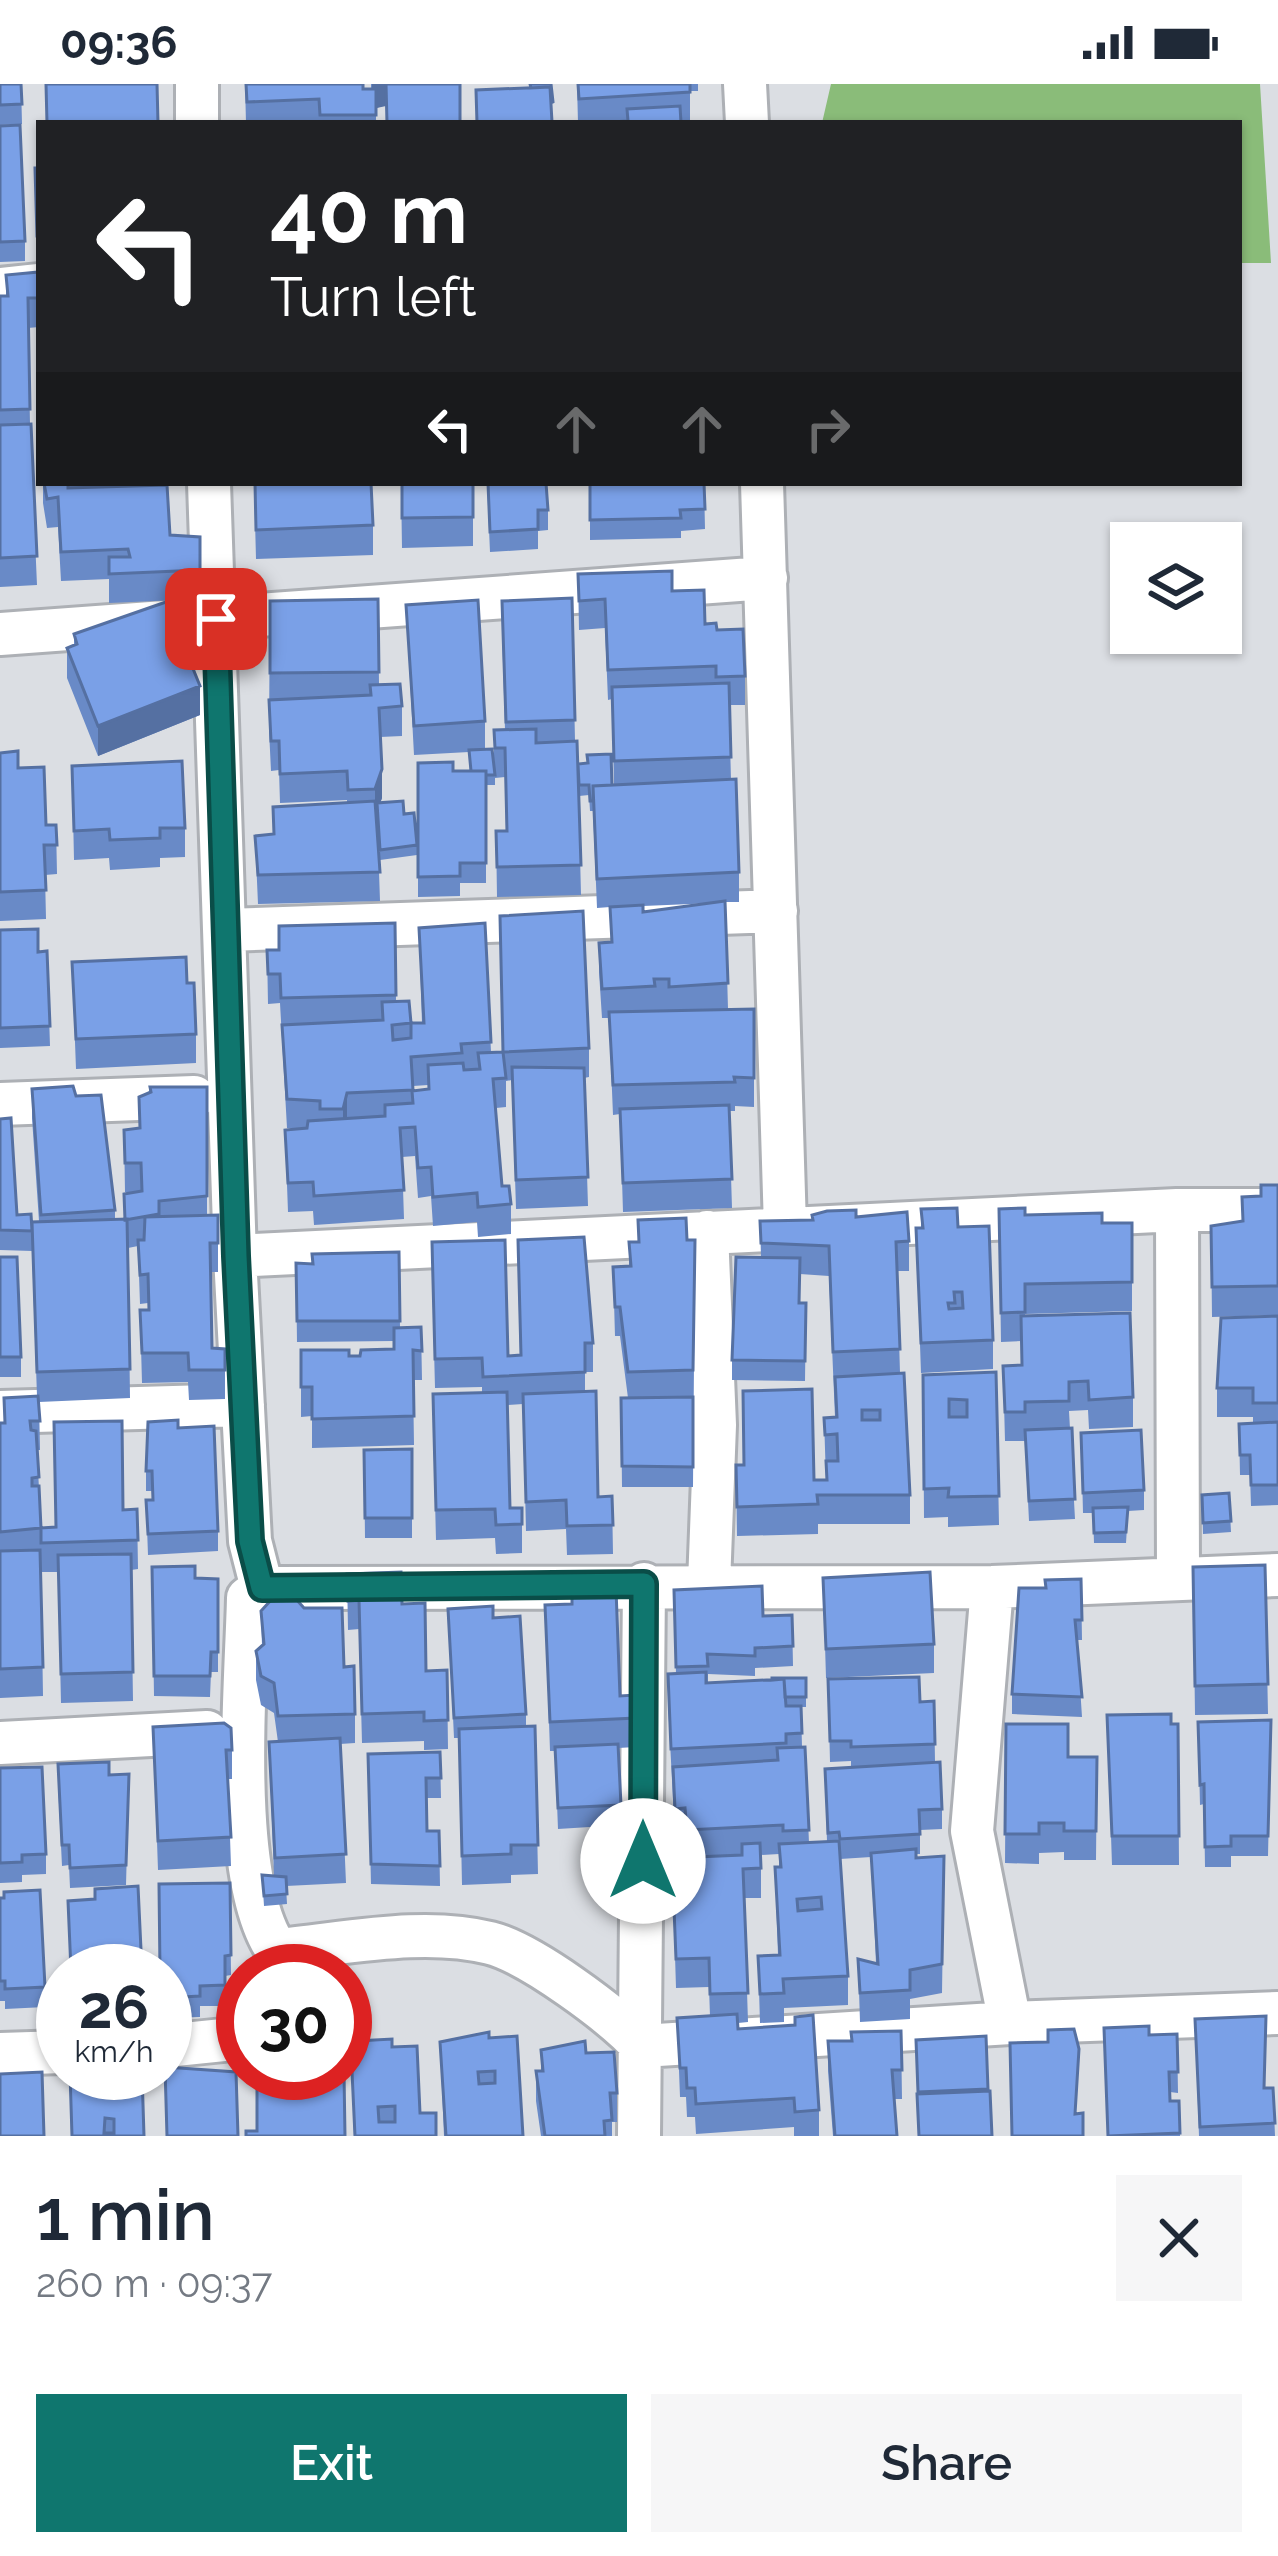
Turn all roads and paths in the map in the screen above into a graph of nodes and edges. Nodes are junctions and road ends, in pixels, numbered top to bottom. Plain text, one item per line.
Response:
1 (197, 84) edge
2 (745, 84) edge
3 (197, 120) edge
4 (747, 120) edge
5 (36, 285) edge
6 (0, 289) edge
7 (209, 486) edge
8 (762, 486) edge
9 (766, 578) junction
10 (216, 619) junction
11 (0, 634) edge
12 (776, 911) junction
13 (226, 930) junction
14 (231, 1096) junction
15 (0, 1104) edge
16 (1177, 1210) junction
17 (1278, 1210) edge
18 (785, 1227) junction
19 (707, 1232) junction
20 (236, 1256) junction
21 (243, 1405) junction
22 (0, 1412) edge
23 (1278, 1575) edge
24 (1178, 1577) junction
25 (644, 1584) junction
26 (709, 1584) junction
27 (992, 1587) junction
28 (262, 1588) junction
29 (244, 1730) junction
30 (0, 1743) edge
31 (268, 1944) edge
32 (370, 1944) edge
33 (1278, 2014) edge
34 (1010, 2023) junction
35 (642, 2046) junction
36 (36, 2053) edge
37 (0, 2054) edge
38 (638, 2136) edge

1 - 3 street
2 - 4 street
5 - 6 street
7 - 10 street
8 - 9 street
9 - 10 street
9 - 12 street
10 - 11 street
10 - 13 street
12 - 13 street
12 - 18 street
13 - 14 street
14 - 15 street
14 - 20 street
16 - 17 street
16 - 18 street
16 - 24 street
18 - 19 street
19 - 20 street
19 - 26 street
20 - 21 street
21 - 22 street
21 - 28 street
23 - 24 street
24 - 27 street
25 - 26 street
25 - 28 street
25 - 35 street
26 - 27 street
27 - 34 street
28 - 29 street
29 - 30 street
29 - 31 street
32 - 35 street
33 - 34 street
34 - 35 street
35 - 38 street
36 - 37 street

